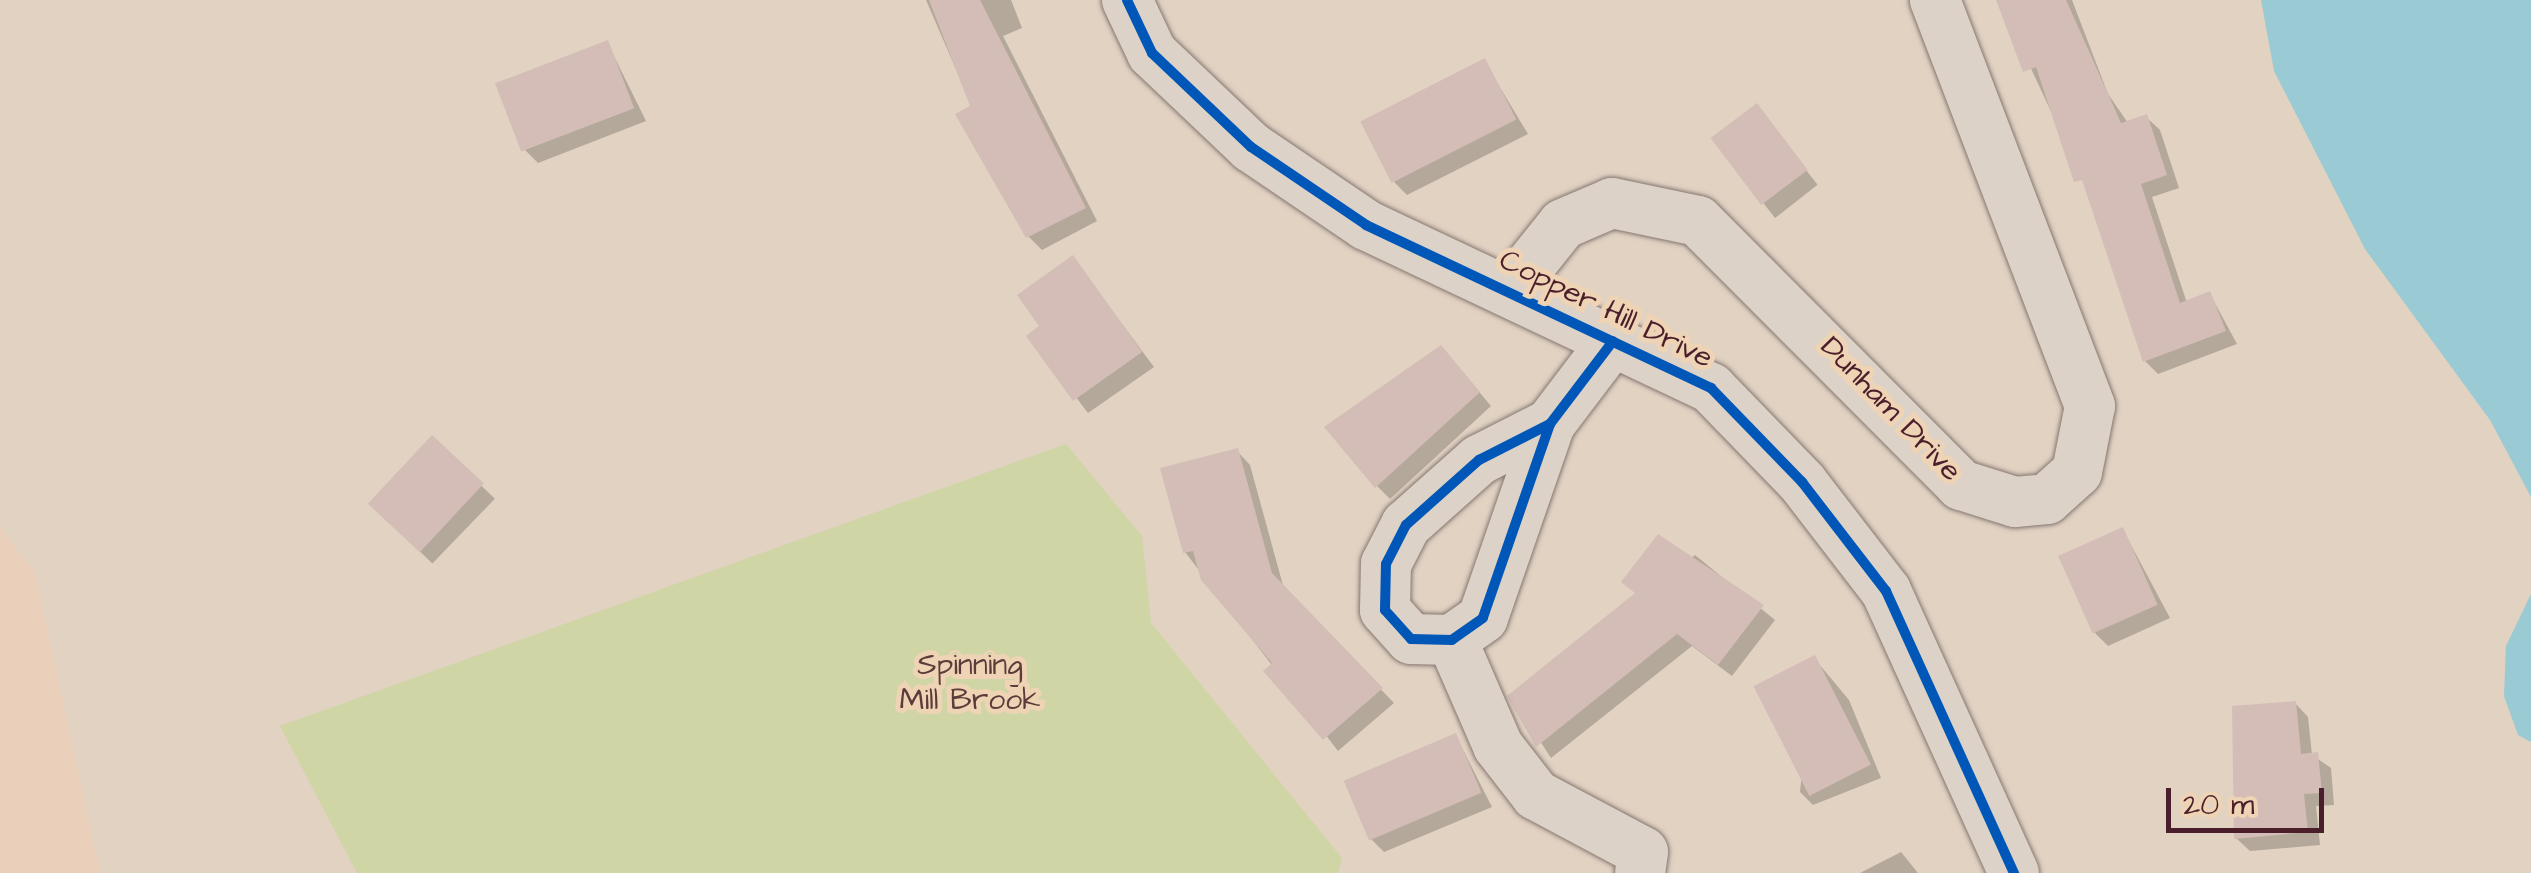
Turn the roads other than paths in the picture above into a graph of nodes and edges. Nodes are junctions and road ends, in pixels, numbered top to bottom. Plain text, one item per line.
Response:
1 (1127, 0) edge
2 (1935, 0) edge
3 (1511, 289) junction
4 (1613, 340) junction
5 (1550, 424) junction
6 (1452, 640) junction
7 (1640, 873) edge
8 (2014, 873) edge

1 - 3 street, Copper Hill Drive
2 - 3 street, Dunham Drive
3 - 4 street, Copper Hill Drive
4 - 5 street
4 - 8 street, Copper Hill Drive
5 - 6 street
5 - 6 street
6 - 7 street

